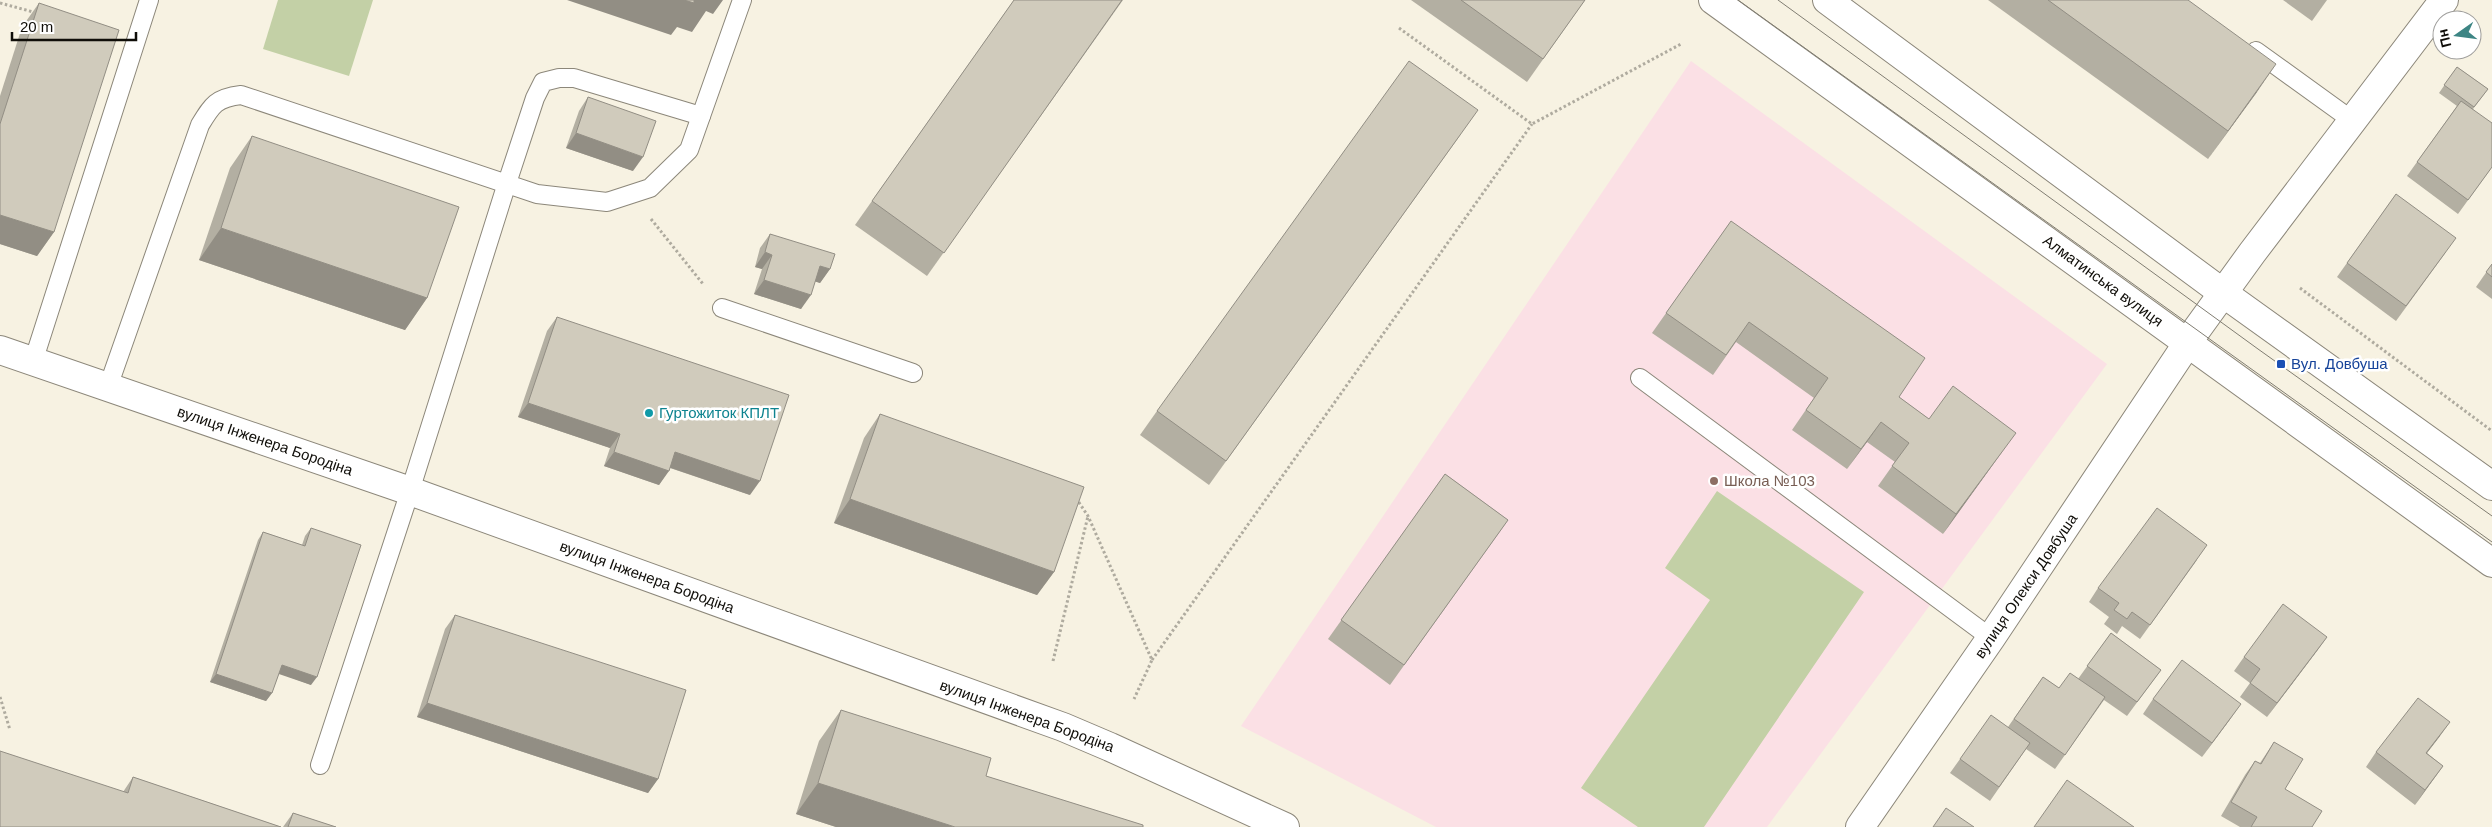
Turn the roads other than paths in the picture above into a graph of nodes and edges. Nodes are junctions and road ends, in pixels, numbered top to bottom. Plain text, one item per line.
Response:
1 (149, 0) edge
2 (742, 0) edge
3 (1713, 0) edge
4 (1827, 0) edge
5 (2444, 0) edge
6 (2242, 41) edge
7 (701, 116) junction
8 (2353, 121) junction
9 (507, 183) junction
10 (2223, 294) junction
11 (722, 308) road end
12 (2188, 342) junction
13 (0, 350) edge
14 (33, 362) junction
15 (913, 373) dead end
16 (1640, 378) dead end
17 (108, 387) junction
18 (2492, 486) edge
19 (410, 491) junction
20 (2492, 563) edge
21 (1992, 638) junction
22 (320, 765) dead end
23 (1285, 827) edge
24 (1860, 827) edge

1 - 14 lane
2 - 7 lane
3 - 12 street, Алматинська вулиця
4 - 10 street
5 - 8 street, вулиця Олекси Довбуша
6 - 8 lane
7 - 9 lane
7 - 9 lane
8 - 10 street, вулиця Олекси Довбуша
9 - 17 lane
9 - 19 lane
10 - 12 street, вулиця Олекси Довбуша
10 - 18 street
11 - 15 lane
12 - 20 street, Алматинська вулиця
12 - 21 street, вулиця Олекси Довбуша
13 - 14 street, вулиця Інженера Бородіна
14 - 17 street, вулиця Інженера Бородіна
16 - 21 lane
17 - 19 street, вулиця Інженера Бородіна
19 - 22 lane
19 - 23 street, вулиця Інженера Бородіна
21 - 24 street, вулиця Олекси Довбуша

